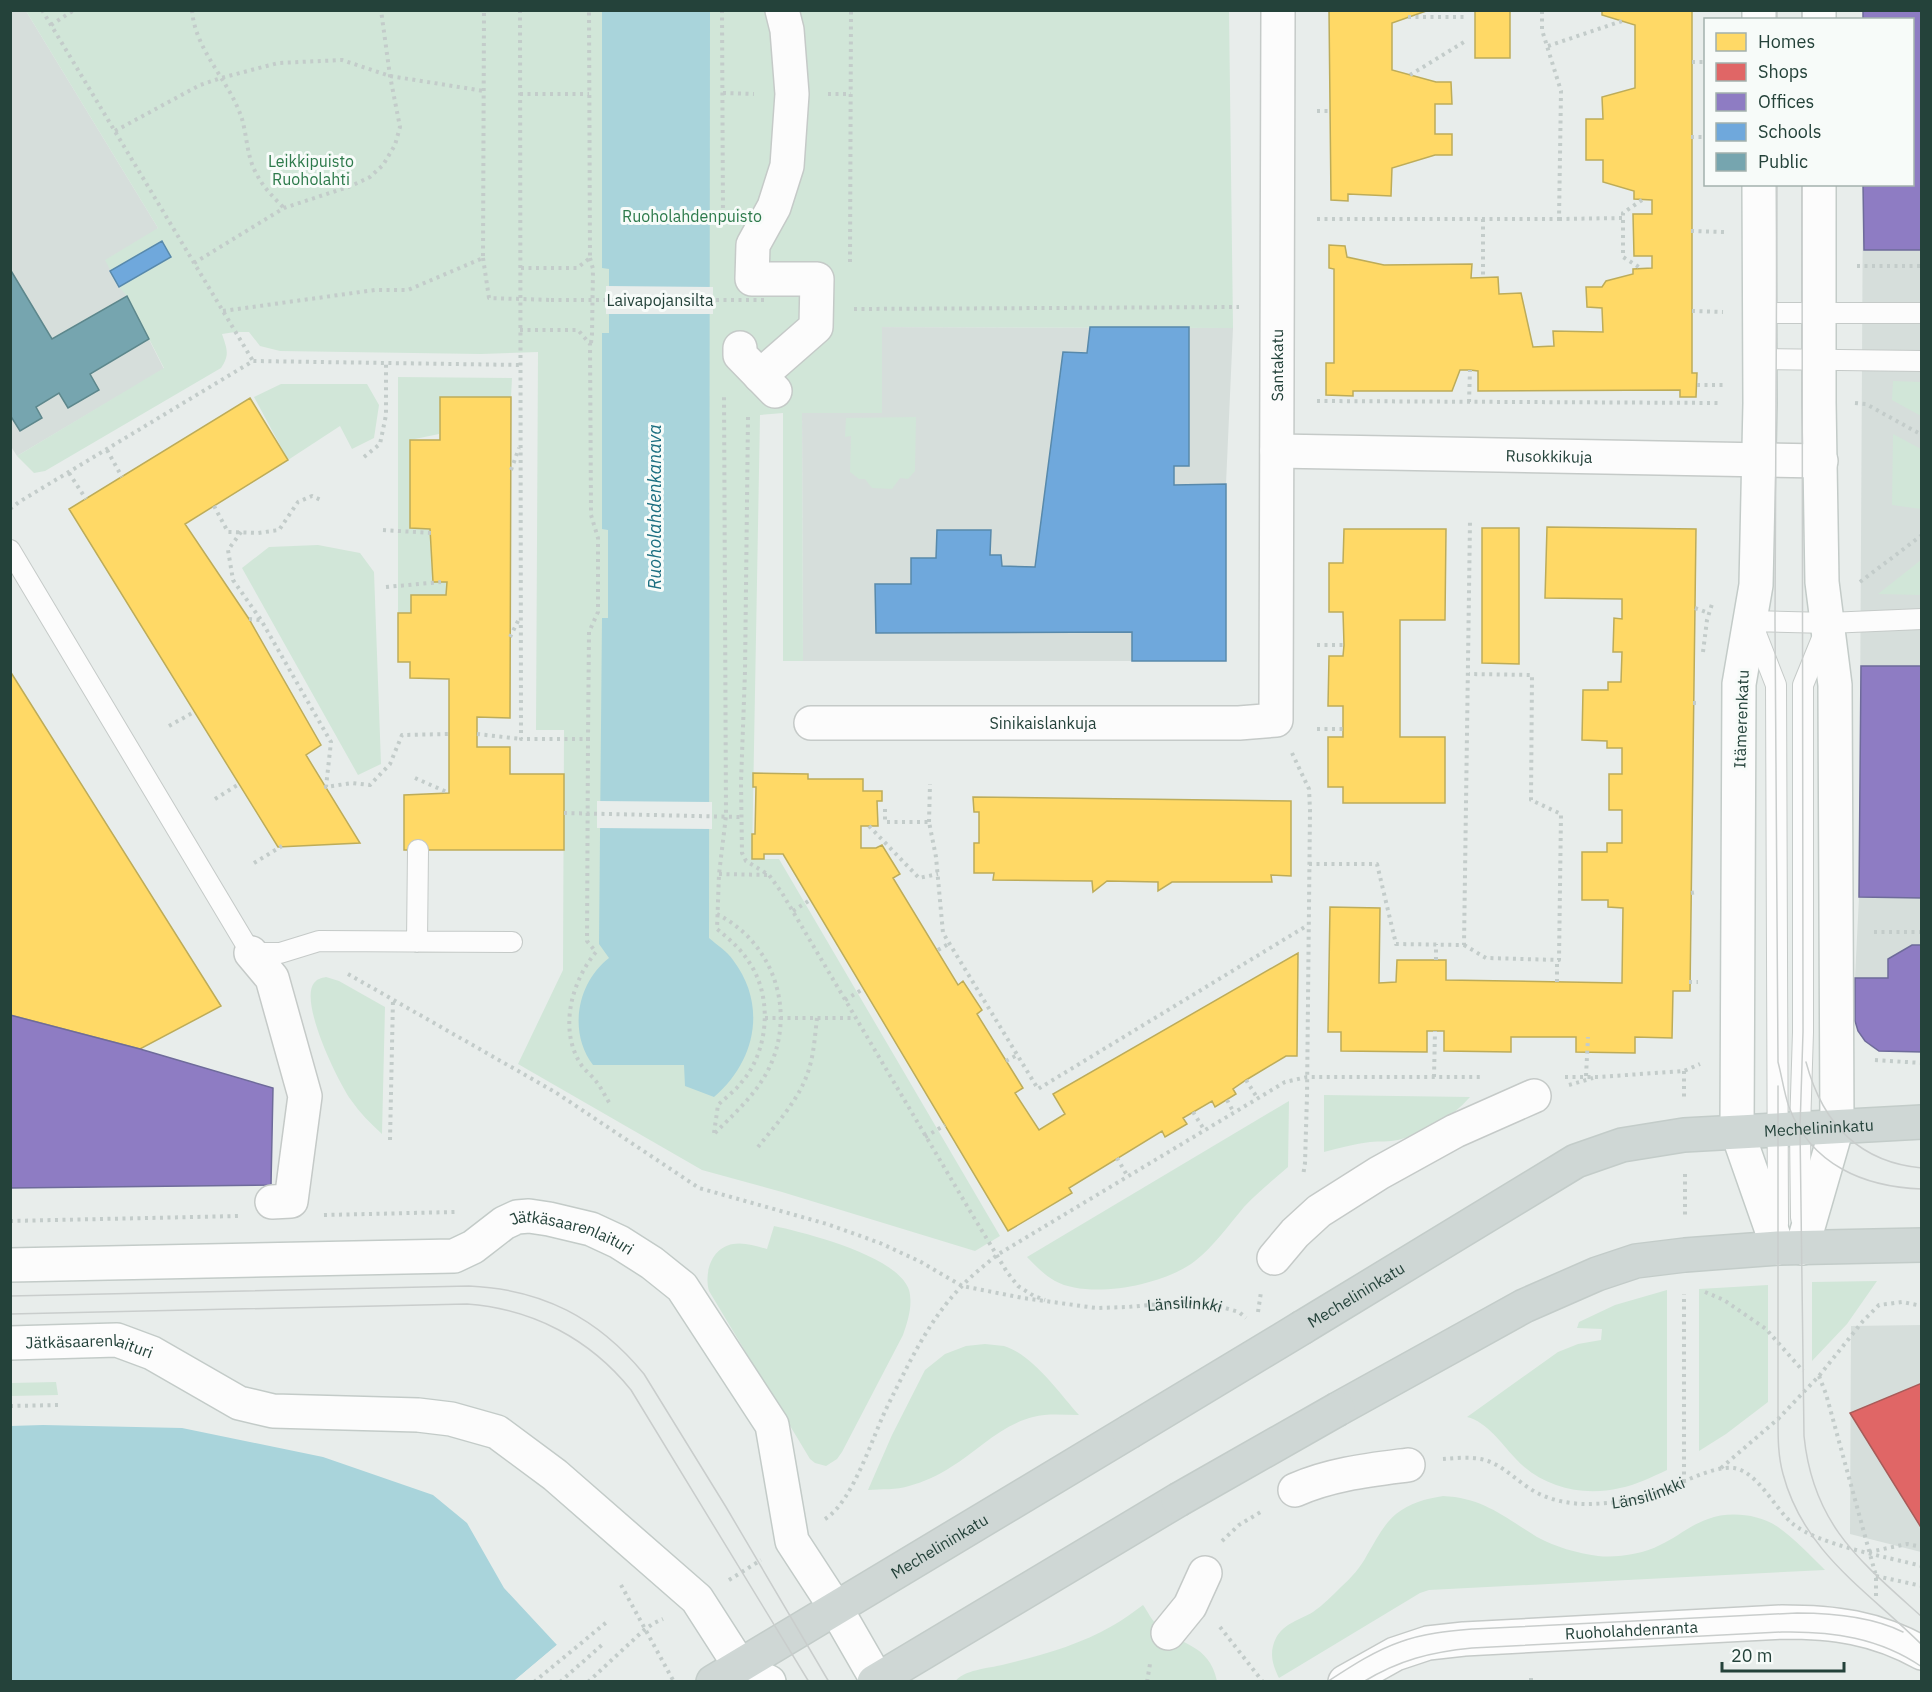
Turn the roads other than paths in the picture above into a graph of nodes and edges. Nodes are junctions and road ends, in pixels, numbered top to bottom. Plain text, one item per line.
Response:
1 (782, 10) edge
2 (1278, 10) edge
3 (1759, 186) edge
4 (1819, 186) edge
5 (1819, 312) junction
6 (1922, 313) edge
7 (1759, 314) junction
8 (740, 348) dead end
9 (1759, 359) junction
10 (1820, 360) junction
11 (1922, 361) edge
12 (1277, 451) junction
13 (1758, 460) junction
14 (1821, 461) junction
15 (10, 550) edge
16 (1922, 619) edge
17 (1751, 621) junction
18 (1828, 623) junction
19 (1276, 720) joint
20 (811, 723) dead end
21 (418, 850) dead end
22 (417, 942) junction
23 (512, 942) dead end
24 (251, 953) junction
25 (1534, 1096) dead end
26 (1922, 1122) edge
27 (1837, 1127) junction
28 (1789, 1129) junction
29 (1737, 1131) junction
30 (284, 1206) road end
31 (1922, 1245) edge
32 (1790, 1248) junction
33 (1274, 1258) dead end
34 (10, 1265) edge
35 (10, 1343) edge
36 (1408, 1465) road end
37 (1295, 1490) road end
38 (1205, 1573) road end
39 (835, 1607) junction
40 (1168, 1633) dead end
41 (1922, 1653) edge
42 (726, 1674) edge
43 (876, 1681) edge
44 (769, 1682) edge
45 (1345, 1682) edge

1 - 8 street
2 - 12 street, Santakatu
3 - 7 street, Itämerenkatu
4 - 5 street
5 - 6 lane
5 - 7 lane
5 - 10 street
7 - 9 street, Itämerenkatu
9 - 10 lane
9 - 13 street, Itämerenkatu
10 - 11 lane
10 - 14 street
12 - 13 street, Rusokkikuja
12 - 19 street, Santakatu
13 - 14 street, Rusokkikuja
13 - 17 street, Itämerenkatu
14 - 18 street
15 - 24 lane
16 - 18 lane
17 - 18 lane
17 - 28 lane
17 - 29 street, Itämerenkatu
18 - 27 street
18 - 28 lane
19 - 20 street, Sinikaislankuja
21 - 22 lane
22 - 23 lane
22 - 24 lane
24 - 30 street
25 - 33 street
26 - 27 main road, Mechelininkatu
27 - 28 main road, Mechelininkatu
27 - 32 street
28 - 29 main road, Mechelininkatu
28 - 32 lane
29 - 32 street, Itämerenkatu
29 - 39 main road, Mechelininkatu, bridge
31 - 32 main road
32 - 43 main road, bridge
34 - 39 street, Jätkäsaarenlaituri
35 - 42 street, Jätkäsaarenlaituri
36 - 37 street
38 - 40 street
39 - 42 main road, Mechelininkatu
39 - 43 street, Jätkäsaarenlaituri
41 - 45 street, Ruoholahdenranta
42 - 44 street, Jätkäsaarenlaituri

